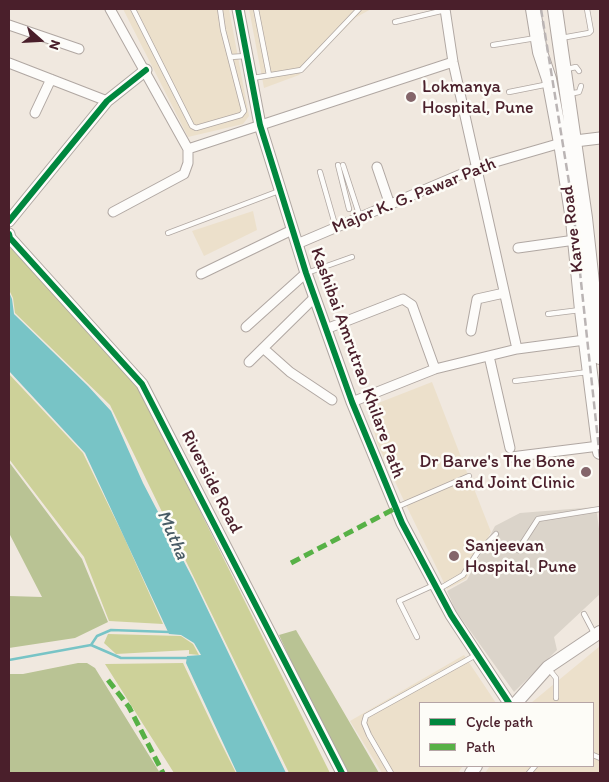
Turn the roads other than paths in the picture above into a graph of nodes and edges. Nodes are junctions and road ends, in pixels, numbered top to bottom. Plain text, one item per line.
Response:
1 (110, 9) edge
2 (133, 9) edge
3 (220, 9) edge
4 (238, 9) edge
5 (256, 9) edge
6 (359, 9) edge
7 (445, 9) edge
8 (533, 9) edge
9 (538, 9) edge
10 (549, 9) edge
11 (555, 9) edge
12 (587, 9) edge
13 (395, 22) dead end
14 (9, 25) edge
15 (538, 38) junction
16 (557, 44) junction
17 (493, 45) dead end
18 (79, 49) dead end
19 (247, 56) junction
20 (230, 57) junction
21 (453, 62) junction
22 (9, 63) edge
23 (146, 70) junction
24 (579, 71) dead end
25 (563, 73) junction
26 (269, 75) junction
27 (251, 78) junction
28 (50, 79) junction
29 (550, 82) junction
30 (581, 86) dead end
31 (509, 92) dead end
32 (566, 95) junction
33 (108, 100) junction
34 (35, 113) dead end
35 (260, 125) junction
36 (600, 138) edge
37 (567, 142) junction
38 (188, 149) junction
39 (340, 165) dead end
40 (377, 166) dead end
41 (478, 167) junction
42 (320, 172) dead end
43 (344, 176) junction
44 (280, 190) junction
45 (354, 198) junction
46 (347, 200) junction
47 (390, 205) junction
48 (349, 209) dead end
49 (114, 212) dead end
50 (360, 217) junction
51 (9, 221) edge
52 (336, 228) junction
53 (292, 230) junction
54 (168, 233) dead end
55 (9, 234) edge
56 (575, 240) junction
57 (297, 244) junction
58 (518, 248) dead end
59 (352, 257) dead end
60 (201, 274) dead end
61 (306, 274) junction
62 (504, 293) junction
63 (315, 297) junction
64 (592, 308) edge
65 (548, 314) dead end
66 (246, 327) dead end
67 (326, 329) junction
68 (471, 331) dead end
69 (585, 340) junction
70 (262, 348) junction
71 (517, 349) junction
72 (489, 356) junction
73 (600, 357) edge
74 (249, 362) dead end
75 (435, 369) junction
76 (589, 372) junction
77 (514, 381) dead end
78 (332, 400) dead end
79 (352, 402) junction
80 (600, 449) edge
81 (468, 476) dead end
82 (396, 508) junction
83 (600, 509) edge
84 (496, 534) dead end
85 (518, 550) dead end
86 (436, 587) junction
87 (584, 614) dead end
88 (598, 633) edge
89 (417, 637) dead end
90 (477, 654) junction
91 (548, 667) junction
92 (556, 698) dead end
93 (508, 702) edge
94 (517, 702) edge
95 (342, 773) edge
96 (392, 773) edge

1 - 23 street
2 - 20 lane
3 - 20 lane
4 - 19 street, Kashibai Amrutrao Khilare Path
5 - 26 lane
6 - 26 lane
7 - 13 lane
7 - 21 street
8 - 15 main road, Karve Road
9 - 16 main road
10 - 16 main road
11 - 16 main road
12 - 16 lane
14 - 18 street
15 - 17 lane
15 - 29 main road, Karve Road
16 - 25 main road, Karve Road
16 - 29 main road
19 - 20 lane
19 - 27 street, Kashibai Amrutrao Khilare Path
21 - 35 street
21 - 41 street
22 - 28 street
23 - 33 street
23 - 38 street
24 - 25 lane
25 - 32 main road, Karve Road
26 - 27 lane
27 - 35 street, Kashibai Amrutrao Khilare Path
28 - 33 street
28 - 34 street
29 - 31 lane
29 - 37 main road, Karve Road
30 - 32 lane
32 - 37 main road, Karve Road
33 - 51 street
35 - 38 street
35 - 44 street, Kashibai Amrutrao Khilare Path
36 - 37 street
37 - 41 street, Major K. G. Pawar Path
37 - 56 main road, Karve Road
37 - 64 main road, Karve Road
38 - 49 street
39 - 43 lane
40 - 47 street
41 - 47 street, Major K. G. Pawar Path
41 - 62 street
42 - 52 lane
43 - 45 lane
43 - 46 lane
44 - 53 street, Kashibai Amrutrao Khilare Path
44 - 54 lane
45 - 46 lane
45 - 50 lane
46 - 48 lane
47 - 50 street, Major K. G. Pawar Path
50 - 52 street, Major K. G. Pawar Path
52 - 57 street, Major K. G. Pawar Path
53 - 57 street, Kashibai Amrutrao Khilare Path
53 - 60 street
55 - 95 street, Riverside Road
56 - 58 street
56 - 64 main road, Karve Road
57 - 61 street, Kashibai Amrutrao Khilare Path
59 - 61 lane
61 - 63 street, Kashibai Amrutrao Khilare Path
61 - 66 street
62 - 68 street
62 - 71 street
63 - 67 street, Kashibai Amrutrao Khilare Path
63 - 70 street
64 - 65 lane
64 - 69 main road, Karve Road
64 - 73 main road, Karve Road
67 - 75 street
67 - 79 street, Kashibai Amrutrao Khilare Path
69 - 71 street
69 - 76 main road, Karve Road
70 - 74 street
70 - 78 street
71 - 72 street
72 - 75 street
72 - 80 street
75 - 79 street
76 - 77 lane
76 - 80 main road, Karve Road
79 - 82 street, Kashibai Amrutrao Khilare Path
81 - 82 lane
82 - 86 street, Kashibai Amrutrao Khilare Path
83 - 85 lane
84 - 86 lane
86 - 89 lane
86 - 90 street, Kashibai Amrutrao Khilare Path
87 - 88 lane
88 - 91 main road
90 - 93 street, Kashibai Amrutrao Khilare Path
90 - 96 lane
91 - 92 lane
91 - 94 main road

